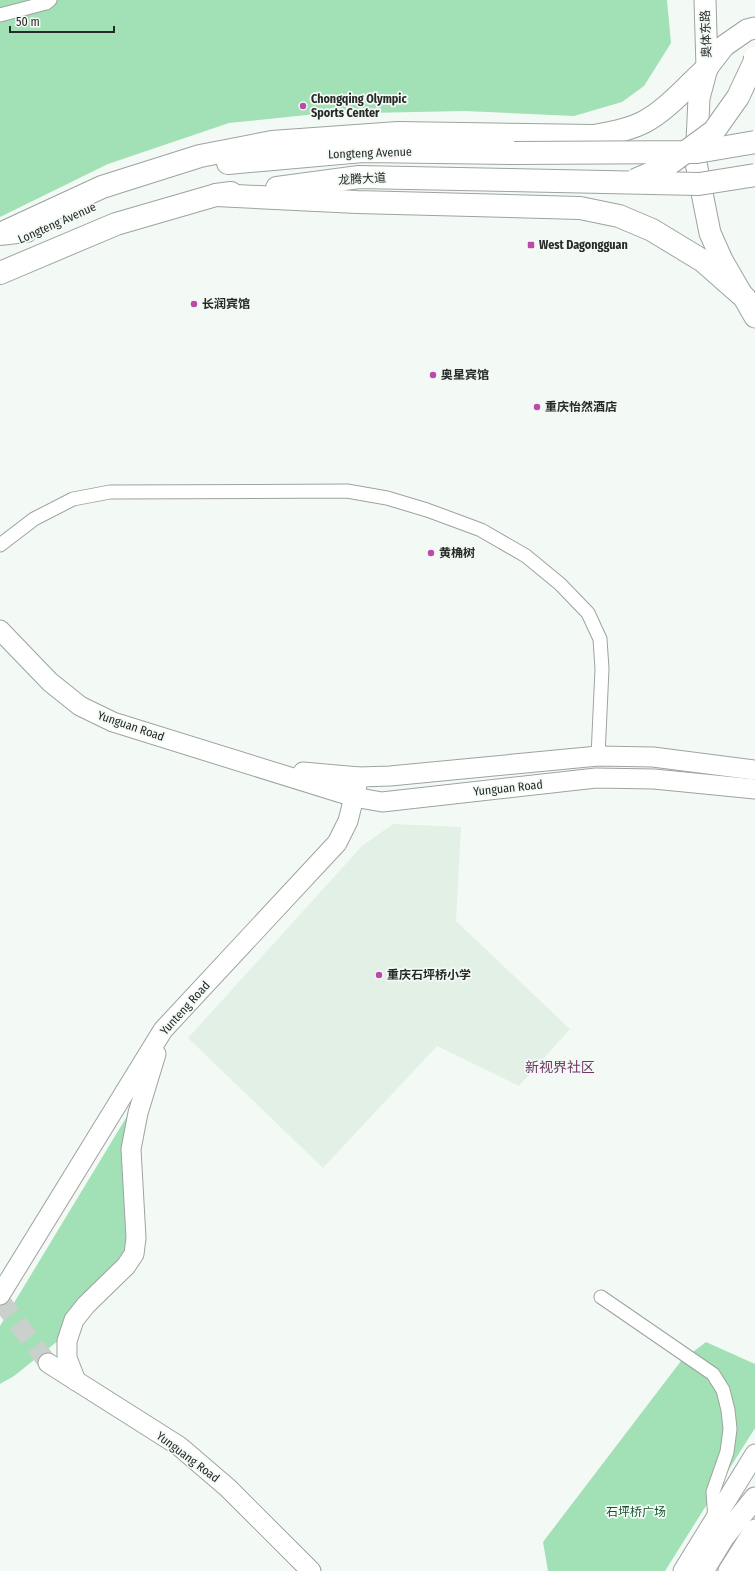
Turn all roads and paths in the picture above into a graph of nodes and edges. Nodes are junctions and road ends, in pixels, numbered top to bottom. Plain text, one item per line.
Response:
1 (50, 0) edge
2 (705, 0) edge
3 (0, 15) edge
4 (755, 28) edge
5 (755, 58) edge
6 (707, 68) junction
7 (755, 142) edge
8 (755, 175) edge
9 (628, 183) junction
10 (216, 195) junction
11 (0, 234) edge
12 (29, 235) junction
13 (0, 238) edge
14 (0, 248) edge
15 (0, 273) edge
16 (750, 302) edge
17 (755, 317) edge
18 (0, 545) edge
19 (0, 630) edge
20 (598, 756) junction
21 (266, 768) junction
22 (755, 770) edge
23 (359, 778) junction
24 (755, 789) edge
25 (354, 797) junction
26 (163, 1030) junction
27 (0, 1295) edge
28 (601, 1297) dead end
29 (48, 1363) tunnel mouth
30 (76, 1381) junction
31 (755, 1454) edge
32 (755, 1498) edge
33 (715, 1520) junction
34 (755, 1530) edge
35 (755, 1555) edge
36 (311, 1571) edge
37 (683, 1571) edge
38 (703, 1571) edge
39 (728, 1571) edge
40 (746, 1571) edge

1 - 3 street
2 - 6 main road, 奥体东路
4 - 6 main road
5 - 9 highway, bridge
6 - 11 highway
6 - 16 main road
7 - 12 highway, Longteng Avenue, bridge
8 - 9 highway, bridge
9 - 10 highway, 龙腾大道, bridge
10 - 15 highway, Longteng Avenue
10 - 16 highway
12 - 13 street
12 - 14 highway, Longteng Avenue
16 - 17 main road
18 - 20 street
19 - 21 street, Yunguan Road
20 - 22 street, Yunguan Road
20 - 23 street, Yunguan Road
21 - 23 street, Yunguan Road
21 - 25 street, Yunguan Road
23 - 25 street, Yunteng Road
24 - 25 street, Yunguan Road
25 - 26 street, Yunteng Road
26 - 27 street, Yunteng Road
26 - 30 street
28 - 33 street
29 - 30 street, Yunguang Road
30 - 36 street, Yunguang Road
31 - 33 street
32 - 38 main road
33 - 37 street
34 - 39 main road
35 - 40 street

